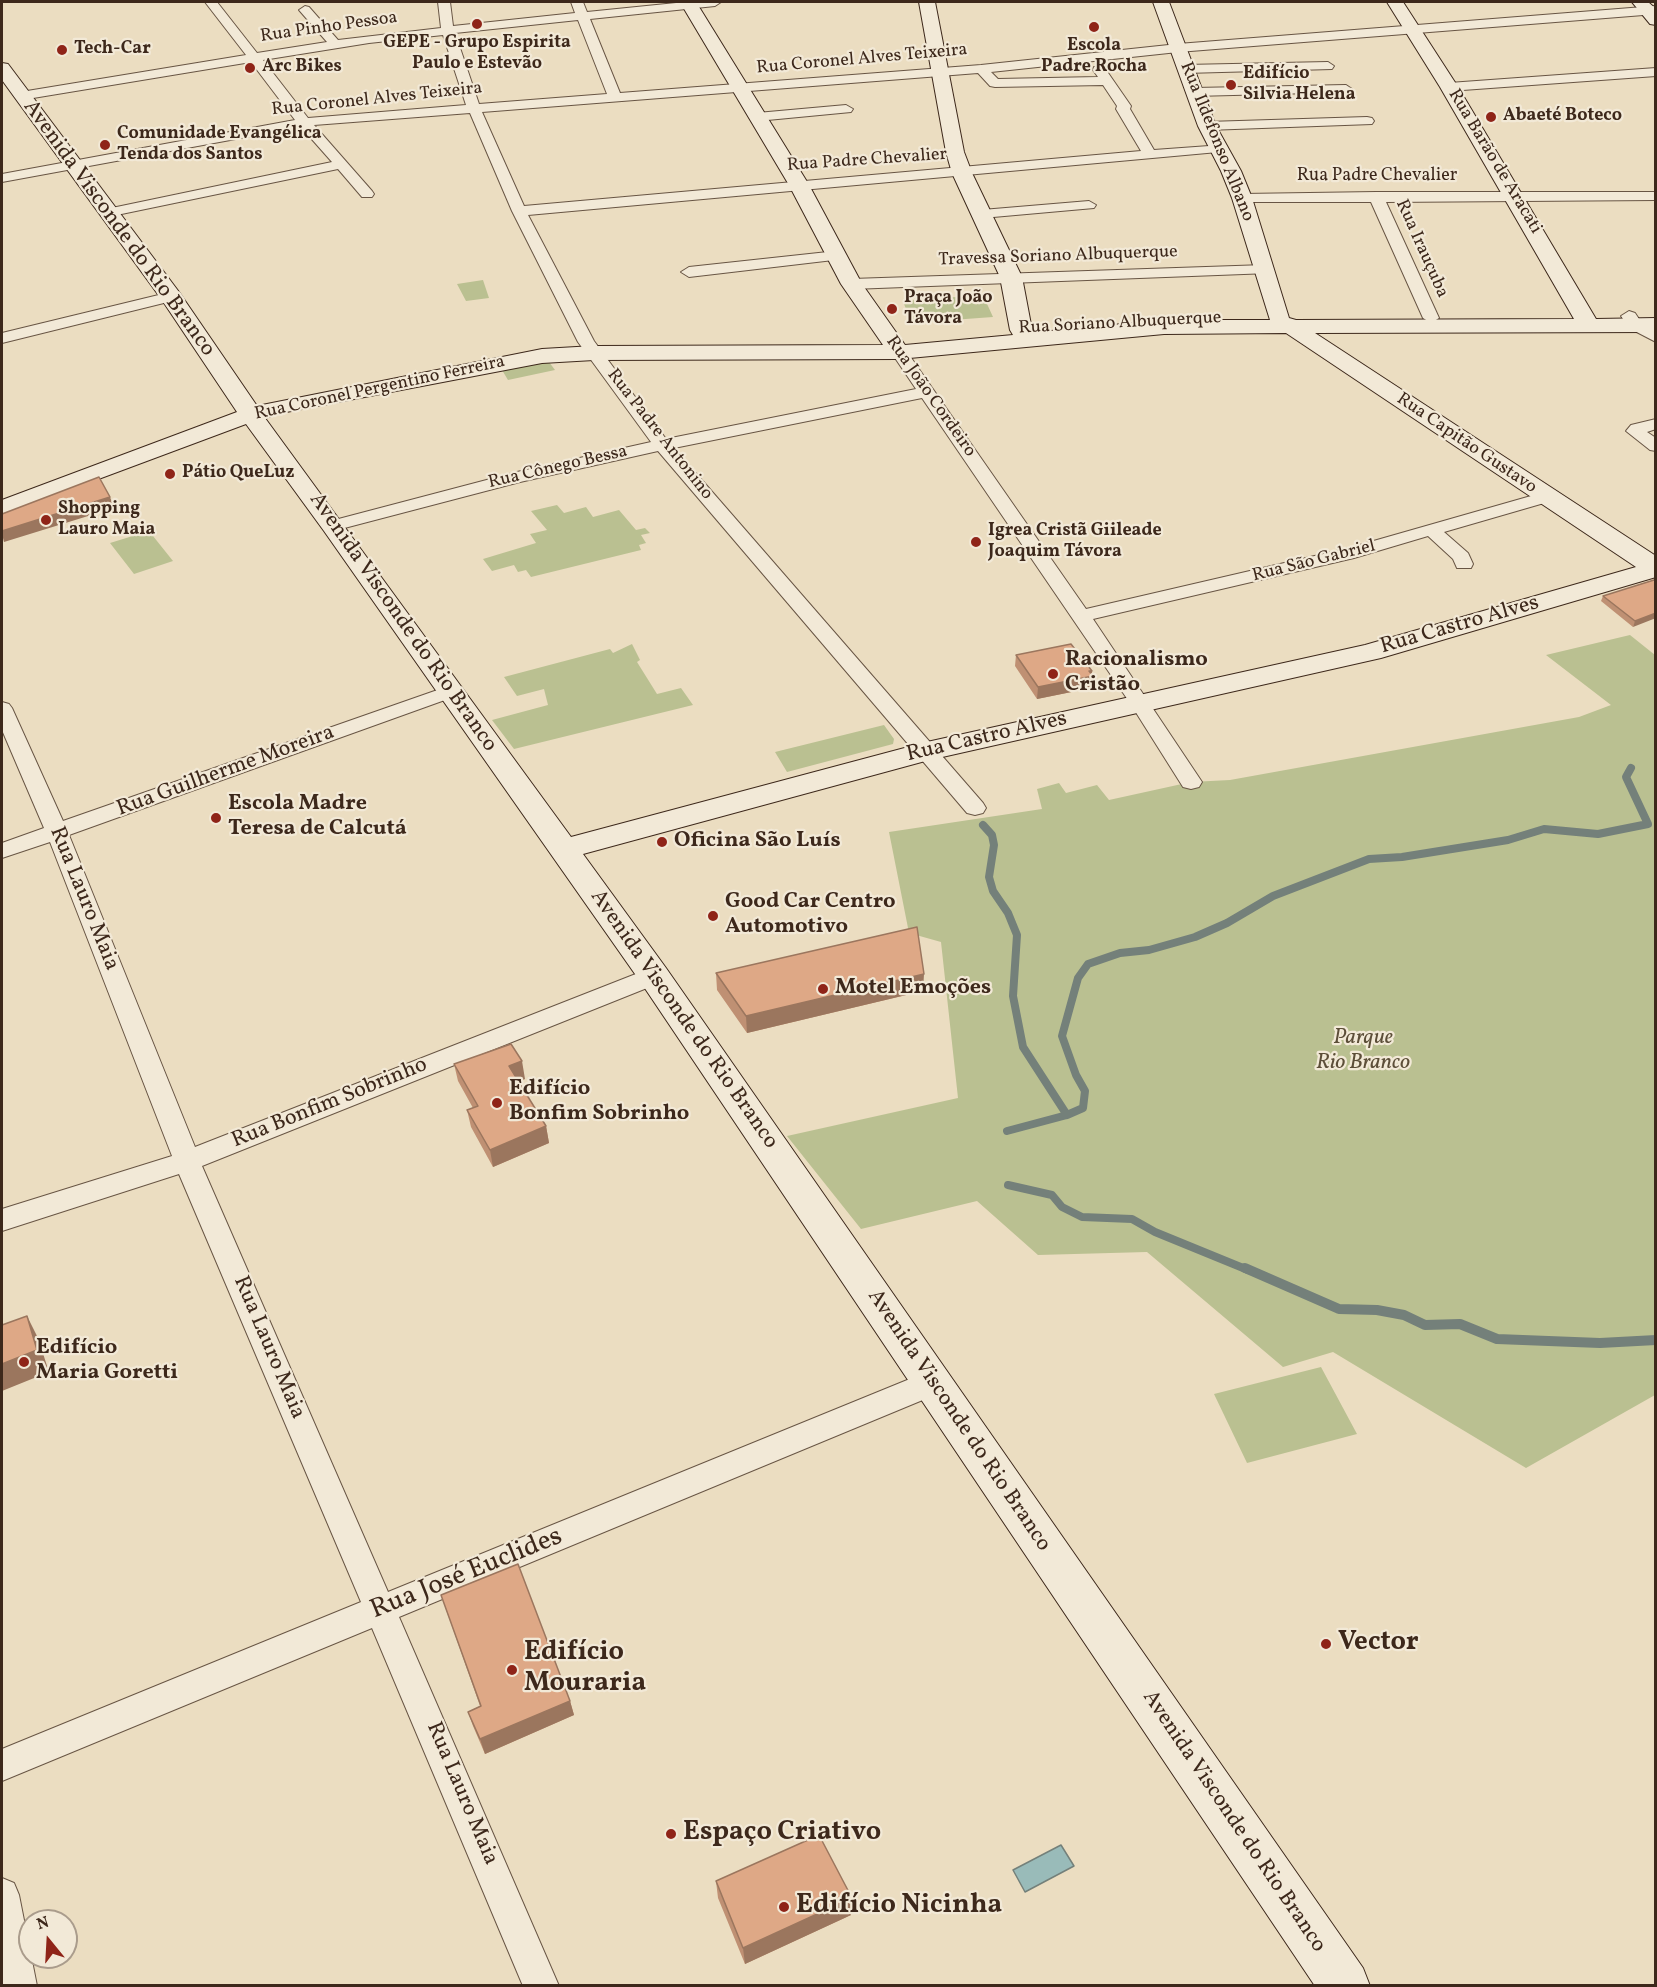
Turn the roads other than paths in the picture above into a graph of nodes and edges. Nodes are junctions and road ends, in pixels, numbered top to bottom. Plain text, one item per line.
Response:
1 (211, 2) edge
2 (444, 2) edge
3 (578, 2) edge
4 (715, 2) edge
5 (927, 2) edge
6 (1161, 2) edge
7 (1395, 2) edge
8 (687, 3) edge
9 (305, 10) dead end
10 (1650, 11) edge
11 (581, 16) junction
12 (1411, 30) junction
13 (448, 31) junction
14 (335, 44) junction
15 (1178, 48) junction
16 (255, 57) junction
17 (1087, 58) junction
18 (1328, 66) dead end
19 (2, 68) edge
20 (981, 69) junction
21 (1185, 69) junction
22 (941, 71) junction
23 (1656, 72) edge
24 (1108, 81) junction
25 (1449, 87) junction
26 (739, 88) junction
27 (1346, 89) dead end
28 (1194, 92) junction
29 (21, 96) junction
30 (615, 98) junction
31 (474, 108) junction
32 (846, 109) dead end
33 (757, 117) junction
34 (1367, 121) dead end
35 (304, 122) junction
36 (1207, 126) junction
37 (1218, 148) junction
38 (1150, 154) junction
39 (74, 164) junction
40 (342, 164) junction
41 (962, 173) junction
42 (2, 178) edge
43 (799, 185) junction
44 (367, 194) dead end
45 (1376, 196) junction
46 (1514, 196) junction
47 (1655, 197) edge
48 (1242, 198) junction
49 (1089, 205) dead end
50 (519, 211) junction
51 (107, 213) junction
52 (982, 214) junction
53 (837, 256) junction
54 (1265, 270) junction
55 (689, 272) dead end
56 (1011, 277) junction
57 (852, 284) junction
58 (171, 297) junction
59 (1656, 316) edge
60 (1431, 318) junction
61 (1586, 321) junction
62 (1284, 322) junction
63 (1640, 322) edge
64 (1134, 325) junction
65 (1021, 330) junction
66 (1656, 337) edge
67 (2, 338) edge
68 (590, 347) junction
69 (895, 347) junction
70 (927, 392) junction
71 (248, 410) junction
72 (1656, 424) edge
73 (660, 444) junction
74 (1656, 446) edge
75 (2, 494) edge
76 (1545, 497) junction
77 (2, 508) edge
78 (333, 526) junction
79 (1433, 531) junction
80 (1464, 564) dead end
81 (1656, 568) edge
82 (1081, 616) junction
83 (449, 692) junction
84 (1140, 702) junction
85 (2, 708) edge
86 (927, 751) junction
87 (1191, 783) dead end
88 (975, 808) dead end
89 (57, 832) junction
90 (564, 849) junction
91 (2, 851) edge
92 (654, 976) junction
93 (187, 1161) junction
94 (2, 1220) edge
95 (932, 1383) junction
96 (381, 1611) junction
97 (2, 1765) edge
98 (2, 1895) edge
99 (19, 1986) edge
100 (541, 1986) edge
101 (1345, 1986) edge

1 - 16 street
2 - 13 street, Rua Padre Antonino
3 - 11 street
4 - 8 street, Rua Pinho Pessoa
5 - 22 street
6 - 15 street, Rua Ildefonso Albano
7 - 12 street, Rua Barão de Aracati
8 - 11 street, Rua Pinho Pessoa
8 - 26 street, Rua João Cordeiro
9 - 14 street
10 - 12 street, Rua Coronel Alves Teixeira
11 - 13 street, Rua Pinho Pessoa
11 - 30 street
12 - 15 street, Rua Coronel Alves Teixeira
12 - 25 street, Rua Barão de Aracati
13 - 14 street, Rua Pinho Pessoa
13 - 31 street, Rua Padre Antonino
14 - 16 street, Rua Pinho Pessoa
15 - 17 street, Rua Coronel Alves Teixeira
15 - 21 street, Rua Ildefonso Albano
16 - 29 street, Rua Pinho Pessoa
16 - 35 street
17 - 20 street, Rua Coronel Alves Teixeira
17 - 24 street
18 - 21 street
19 - 29 street, Avenida Visconde do Rio Branco
20 - 22 street, Rua Coronel Alves Teixeira
20 - 24 street
21 - 28 street, Rua Ildefonso Albano
22 - 26 street, Rua Coronel Alves Teixeira
22 - 41 street
23 - 25 street
24 - 38 street
25 - 46 street, Rua Barão de Aracati
26 - 30 street, Rua Coronel Alves Teixeira
26 - 33 street, Rua João Cordeiro
27 - 28 street
28 - 36 street, Rua Ildefonso Albano
29 - 39 street, Avenida Visconde do Rio Branco
30 - 31 street, Rua Coronel Alves Teixeira
31 - 35 street, Rua Coronel Alves Teixeira
31 - 50 street, Rua Padre Antonino
32 - 33 street
33 - 43 street, Rua João Cordeiro
34 - 36 street
35 - 39 street, Rua Coronel Alves Teixeira
35 - 40 street
36 - 37 street, Rua Ildefonso Albano
37 - 38 street, Rua Padre Chevalier
37 - 48 street, Rua Ildefonso Albano
38 - 41 street, Rua Padre Chevalier
39 - 42 street, Rua Coronel Alves Teixeira
39 - 51 street, Avenida Visconde do Rio Branco
40 - 44 street
40 - 51 street
41 - 43 street, Rua Padre Chevalier
41 - 52 street
43 - 50 street, Rua Padre Chevalier
43 - 53 street, Rua João Cordeiro
45 - 46 street, Rua Padre Chevalier
45 - 48 street, Rua Padre Chevalier
45 - 60 street, Rua Irauçuba
46 - 47 street, Rua Padre Chevalier
46 - 61 street, Rua Barão de Aracati
48 - 54 street, Rua Ildefonso Albano
49 - 52 street
50 - 68 street, Rua Padre Antonino
51 - 58 street, Avenida Visconde do Rio Branco
52 - 56 street
53 - 55 street
53 - 57 street, Rua João Cordeiro
54 - 56 street, Travessa Soriano Albuquerque
54 - 62 street, Rua Ildefonso Albano
56 - 57 street, Travessa Soriano Albuquerque
56 - 65 street
57 - 69 street, Rua João Cordeiro
58 - 67 street
58 - 71 street, Avenida Visconde do Rio Branco
59 - 63 street, Rua Soriano Albuquerque
60 - 61 street, Rua Soriano Albuquerque
60 - 62 street, Rua Soriano Albuquerque
61 - 62 street, Rua Soriano Albuquerque
61 - 63 street, Rua Soriano Albuquerque
62 - 64 street, Rua Soriano Albuquerque
62 - 76 street, Rua Capitão Gustavo
63 - 66 street
64 - 65 street, Rua Soriano Albuquerque
64 - 69 street, Rua Soriano Albuquerque
65 - 69 street, Rua Soriano Albuquerque
68 - 69 street, Rua Soriano Albuquerque
68 - 71 street, Rua Coronel Pergentino Ferreira
68 - 73 street, Rua Padre Antonino
69 - 70 street, Rua João Cordeiro
70 - 73 street, Rua Cônego Bessa
70 - 82 street, Rua João Cordeiro
71 - 75 street, Rua Coronel Pergentino Ferreira
71 - 77 street, Rua Coronel Pergentino Ferreira
71 - 78 street, Avenida Visconde do Rio Branco
72 - 74 street
73 - 78 street, Rua Cônego Bessa
73 - 86 street, Rua Padre Antonino
76 - 79 street, Rua São Gabriel
76 - 81 street, Rua Capitão Gustavo
78 - 83 street, Avenida Visconde do Rio Branco
79 - 80 street
79 - 82 street, Rua São Gabriel
81 - 84 street, Rua Castro Alves
82 - 84 street, Rua João Cordeiro
83 - 89 street, Rua Guilherme Moreira
83 - 90 street, Avenida Visconde do Rio Branco
84 - 86 street, Rua Castro Alves
84 - 87 street, Rua João Cordeiro
85 - 89 street, Rua Lauro Maia
86 - 88 street, Rua Padre Antonino
86 - 90 street, Rua Castro Alves
89 - 91 street, Rua Guilherme Moreira
89 - 93 street, Rua Lauro Maia
90 - 92 street, Avenida Visconde do Rio Branco
92 - 93 street, Rua Bonfim Sobrinho
92 - 95 street, Avenida Visconde do Rio Branco
93 - 94 street, Rua Bonfim Sobrinho
93 - 96 street, Rua Lauro Maia
95 - 96 street, Rua José Euclides
95 - 101 street, Avenida Visconde do Rio Branco
96 - 97 street, Rua José Euclides
96 - 100 street, Rua Lauro Maia
98 - 99 street

